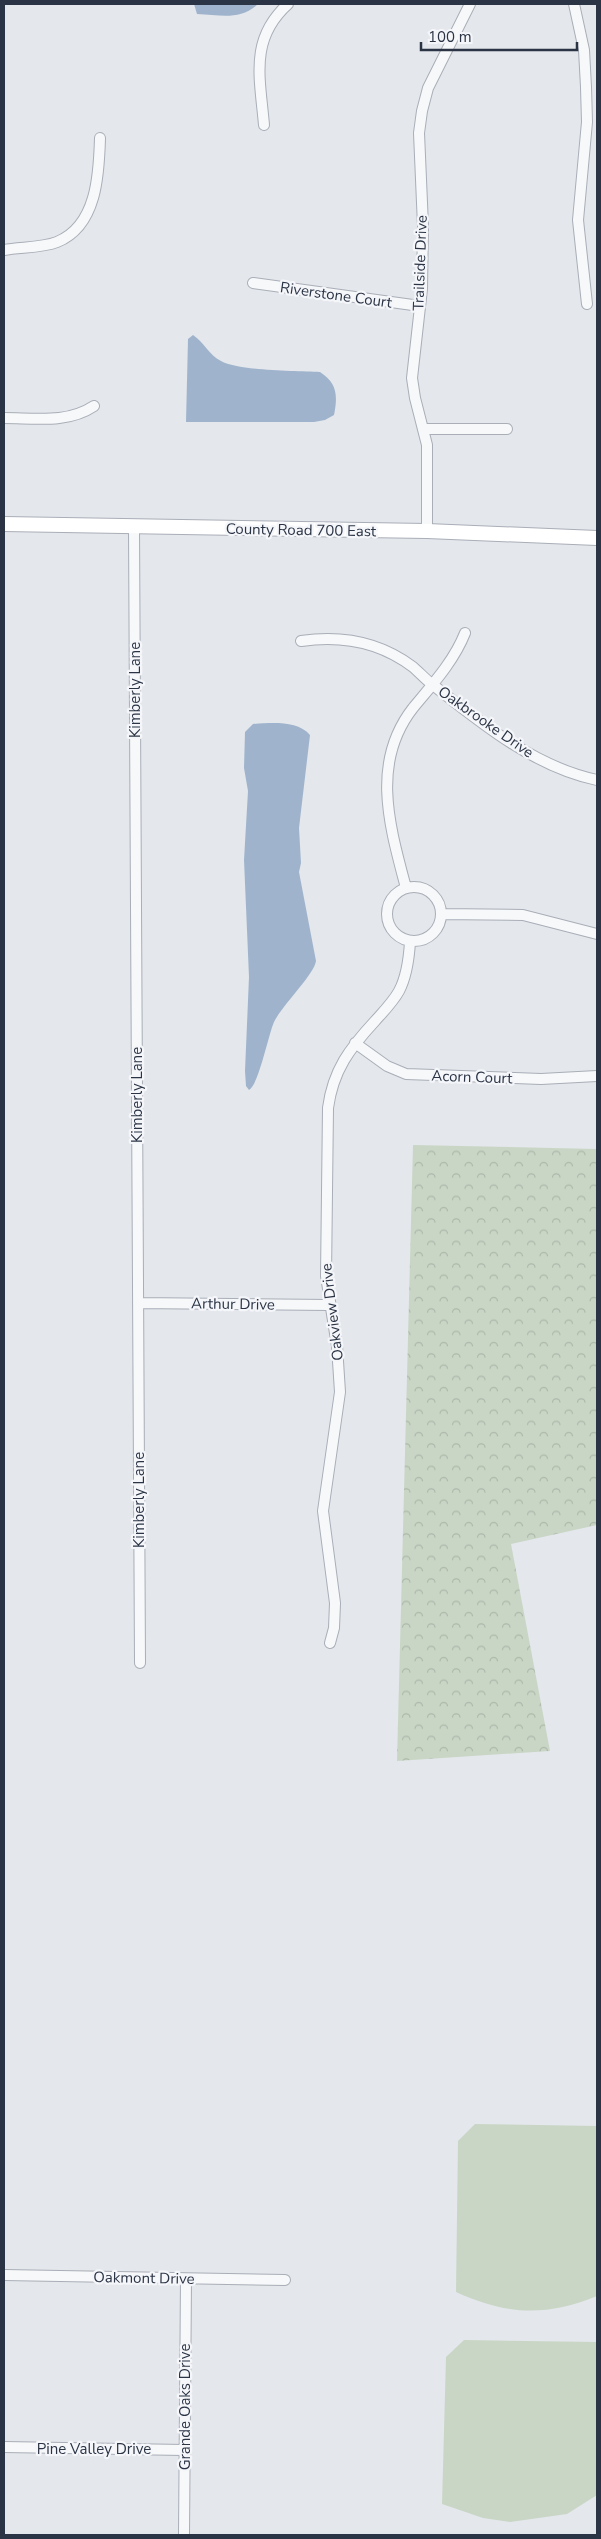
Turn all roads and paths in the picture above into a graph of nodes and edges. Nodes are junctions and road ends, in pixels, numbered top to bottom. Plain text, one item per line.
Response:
1 (288, 4) edge
2 (470, 4) edge
3 (574, 4) edge
4 (264, 125) dead end
5 (100, 138) dead end
6 (4, 250) edge
7 (253, 283) dead end
8 (587, 304) dead end
9 (420, 306) junction
10 (94, 406) dead end
11 (4, 418) edge
12 (423, 429) junction
13 (507, 429) dead end
14 (4, 524) edge
15 (134, 527) junction
16 (427, 532) junction
17 (597, 538) edge
18 (465, 633) dead end
19 (301, 641) dead end
20 (432, 684) junction
21 (597, 780) edge
22 (406, 888) junction
23 (442, 914) junction
24 (597, 934) edge
25 (410, 942) junction
26 (354, 1043) junction
27 (597, 1076) edge
28 (138, 1303) junction
29 (329, 1305) junction
30 (330, 1643) dead end
31 (140, 1663) dead end
32 (4, 2276) edge
33 (186, 2278) junction
34 (285, 2280) dead end
35 (4, 2447) edge
36 (184, 2450) junction
37 (184, 2535) edge

1 - 4 street
2 - 9 street, Trailside Drive
3 - 8 street
5 - 6 street
7 - 9 street, Riverstone Court
9 - 12 street, Trailside Drive
10 - 11 street
12 - 13 street
12 - 16 street, Trailside Drive
14 - 15 main road, County Road 700 East
15 - 16 main road, County Road 700 East
15 - 28 street, Kimberly Lane
16 - 17 main road, County Road 700 East
18 - 20 street
19 - 20 street, Oakbrooke Drive
20 - 21 street, Oakbrooke Drive
20 - 22 street
22 - 23 street
22 - 25 street
23 - 24 street
23 - 25 street
25 - 26 street, Oakview Drive
26 - 27 street, Acorn Court
26 - 29 street, Oakview Drive
28 - 29 street, Arthur Drive
28 - 31 street, Kimberly Lane
29 - 30 street, Oakview Drive
32 - 33 street, Oakmont Drive
33 - 34 street, Oakmont Drive
33 - 36 street, Grande Oaks Drive
35 - 36 street, Pine Valley Drive
36 - 37 street, Grande Oaks Drive

